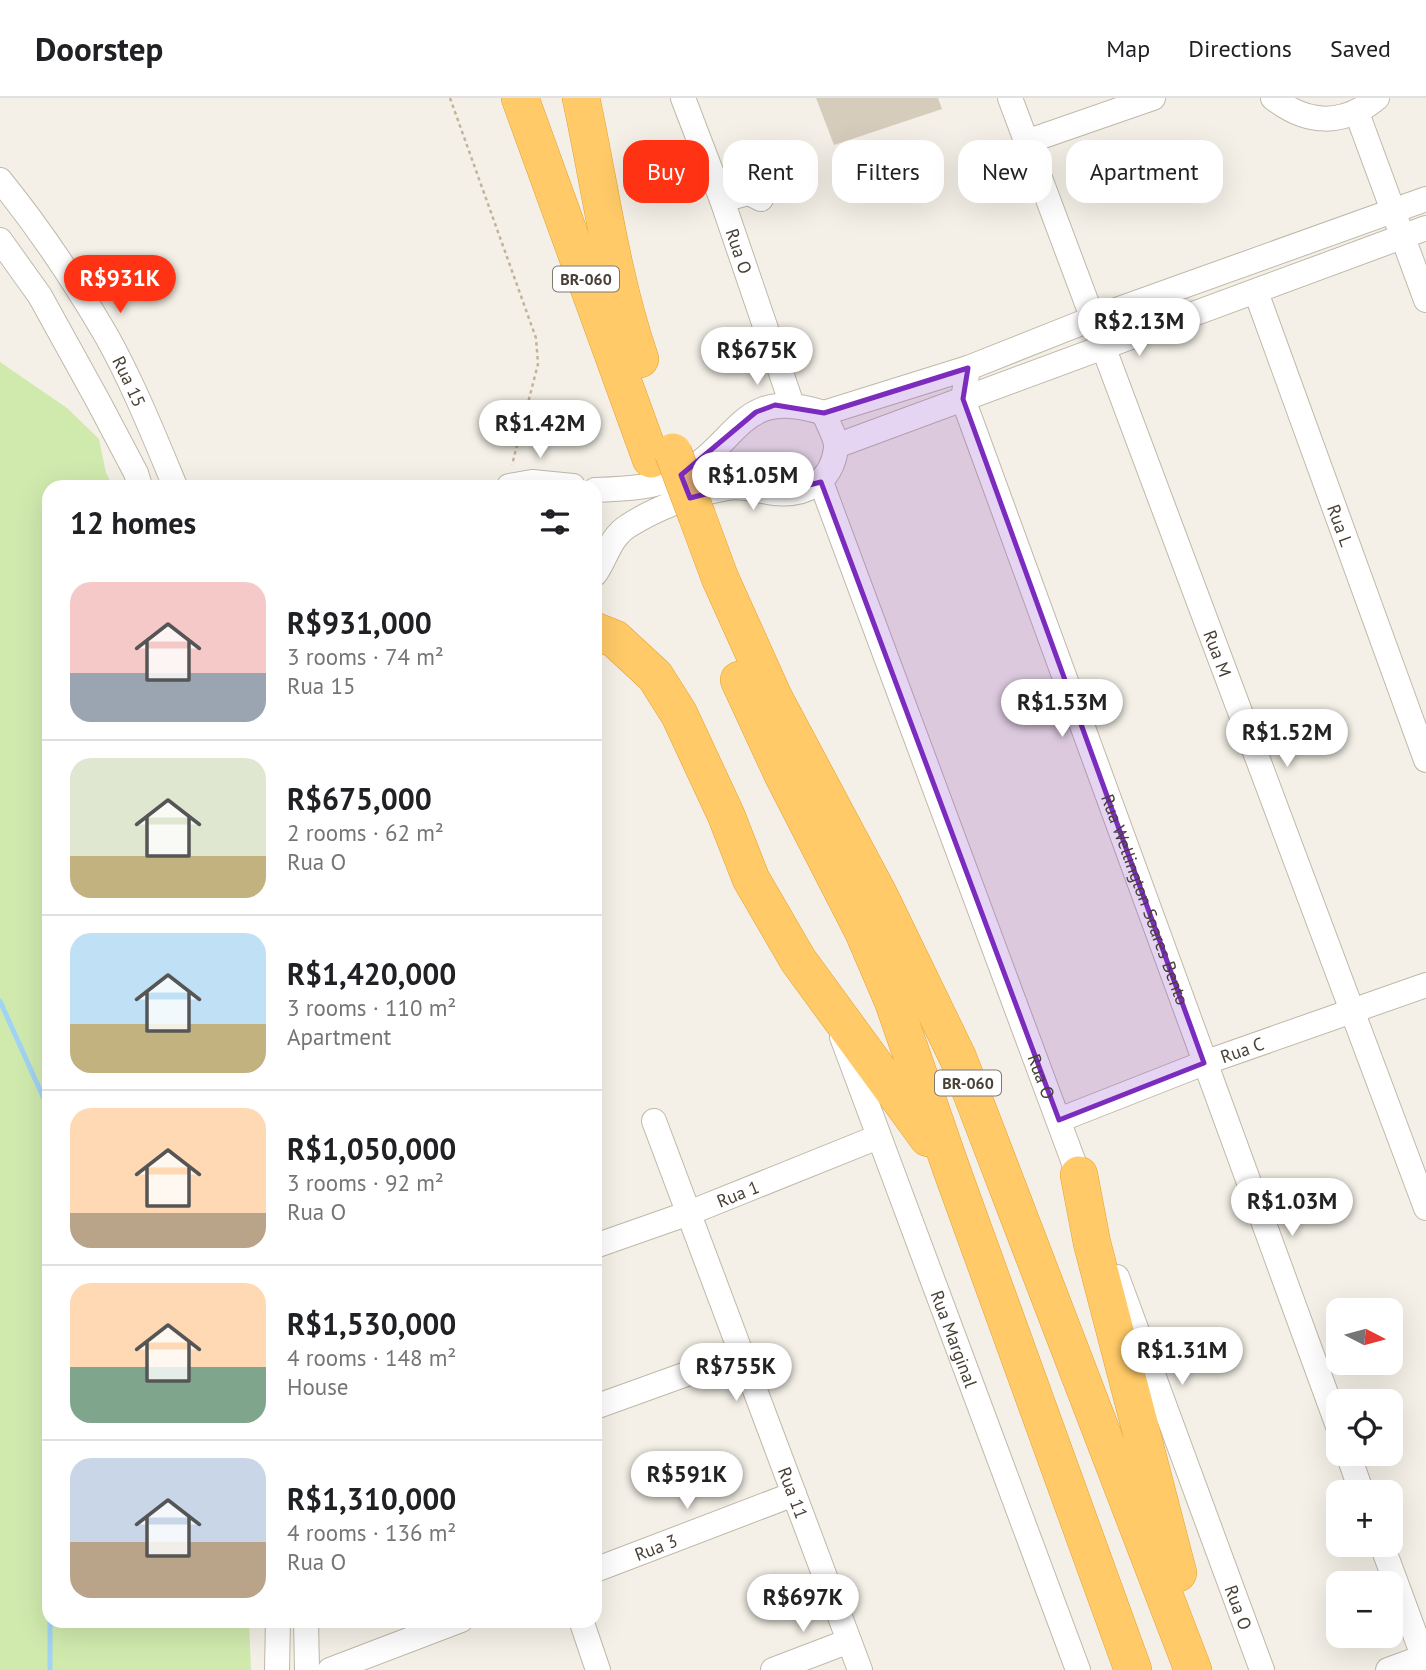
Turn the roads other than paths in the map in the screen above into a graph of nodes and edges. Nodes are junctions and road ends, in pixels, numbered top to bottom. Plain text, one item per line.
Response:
1 (520, 98) edge
2 (581, 98) edge
3 (683, 98) edge
4 (1010, 98) edge
5 (1153, 98) edge
6 (1273, 98) edge
7 (1377, 98) edge
8 (1357, 113) junction
9 (1025, 140) edge
10 (1032, 140) edge
11 (0, 180) edge
12 (1426, 199) edge
13 (722, 201) joint
14 (1050, 203) edge
15 (1393, 211) junction
16 (1415, 232) edge
17 (0, 240) edge
18 (1256, 292) junction
19 (1426, 300) edge
20 (1094, 318) junction
21 (1063, 330) junction
22 (1104, 346) junction
23 (1076, 356) junction
24 (968, 368) junction
25 (963, 399) junction
26 (792, 405) junction
27 (824, 413) junction
28 (836, 446) junction
29 (662, 456) junction
30 (138, 480) edge
31 (172, 480) edge
32 (821, 482) junction
33 (602, 489) edge
34 (685, 519) junction
35 (602, 560) edge
36 (602, 634) edge
37 (1426, 760) edge
38 (1426, 985) edge
39 (831, 1007) junction
40 (1353, 1012) junction
41 (1203, 1063) junction
42 (654, 1121) dead end
43 (1059, 1121) junction
44 (878, 1137) junction
45 (951, 1168) junction
46 (1079, 1175) junction
47 (1426, 1208) edge
48 (689, 1213) junction
49 (602, 1244) edge
50 (742, 1354) junction
51 (1326, 1394) edge
52 (602, 1404) edge
53 (794, 1494) junction
54 (1387, 1557) edge
55 (602, 1567) edge
56 (278, 1628) edge
57 (306, 1628) edge
58 (440, 1628) edge
59 (584, 1628) edge
60 (849, 1641) junction
61 (1425, 1659) edge
62 (277, 1670) edge
63 (307, 1670) edge
64 (330, 1670) edge
65 (598, 1670) edge
66 (773, 1670) edge
67 (860, 1670) edge
68 (1078, 1670) edge
69 (1133, 1670) edge
70 (1193, 1670) edge
71 (1210, 1670) edge
72 (1262, 1670) edge
73 (1388, 1670) edge

1 - 29 highway, BR-060
2 - 29 highway, BR-060
3 - 13 street, Rua O
4 - 9 street, Rua M
5 - 10 street
6 - 8 street
7 - 8 street
8 - 15 street
11 - 31 street, Rua 15
12 - 15 street
13 - 26 street, Rua O
14 - 20 street, Rua M
15 - 16 street
15 - 20 street
16 - 18 street
16 - 19 street
17 - 30 street, Rua 15
18 - 22 street
18 - 37 street, Rua L
20 - 21 street
20 - 22 street, Rua M
21 - 23 street
21 - 24 street
22 - 23 street
22 - 40 street, Rua M
23 - 25 street
24 - 25 street, Rua Wellington Soares Bento
24 - 27 street
25 - 28 street
25 - 41 street, Rua Wellington Soares Bento
26 - 27 street
26 - 33 street
27 - 28 street
28 - 32 street
29 - 34 highway, BR-060, bridge
32 - 35 street
32 - 43 street, Rua O
34 - 45 highway, BR-060
34 - 70 highway, BR-060
36 - 39 highway
38 - 40 street, Rua C
39 - 44 street, Rua Marginal
39 - 45 highway
40 - 41 street, Rua C
40 - 47 street, Rua M
41 - 43 street, Rua C
41 - 51 street, Rua Wellington Soares Bento
42 - 48 street, Rua 11
43 - 46 street, Rua O
44 - 48 street, Rua 1
44 - 68 street, Rua Marginal
45 - 69 highway, BR-060
46 - 71 highway
46 - 72 street, Rua O
48 - 49 street, Rua 1
48 - 50 street, Rua 11
50 - 52 street
50 - 53 street, Rua 11
53 - 55 street, Rua 3
53 - 60 street, Rua 11
54 - 61 street
56 - 62 street
57 - 63 street
58 - 64 street
59 - 65 street
60 - 66 street
60 - 67 street, Rua 11
61 - 73 street

